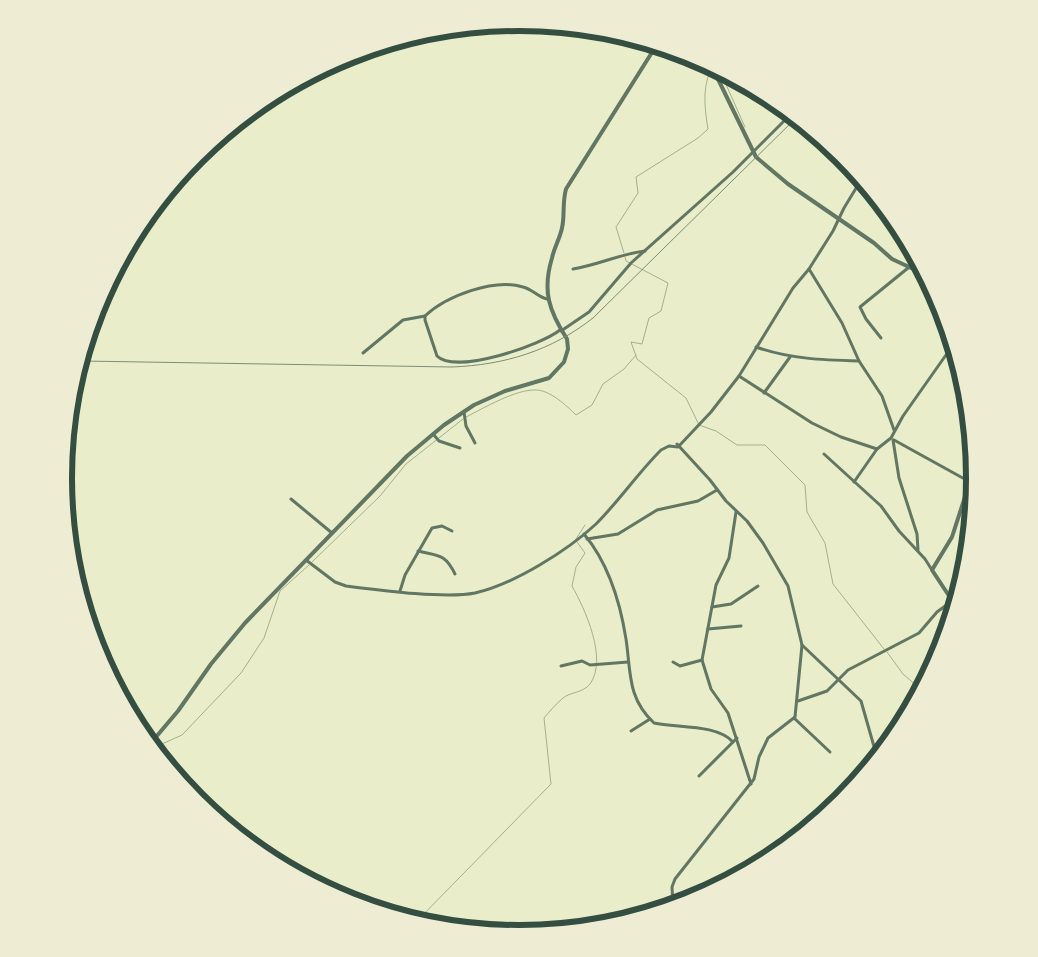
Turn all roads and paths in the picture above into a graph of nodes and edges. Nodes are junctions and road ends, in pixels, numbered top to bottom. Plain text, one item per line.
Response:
1 (652, 52) edge
2 (717, 77) edge
3 (785, 120) edge
4 (753, 153) junction
5 (857, 186) edge
6 (840, 219) junction
7 (645, 251) junction
8 (908, 268) junction
9 (573, 269) dead end
10 (809, 269) junction
11 (914, 270) edge
12 (547, 299) junction
13 (425, 316) junction
14 (560, 331) junction
15 (881, 338) dead end
16 (756, 347) junction
17 (948, 352) edge
18 (363, 353) dead end
19 (790, 357) junction
20 (859, 360) junction
21 (738, 376) junction
22 (764, 393) junction
23 (464, 412) junction
24 (894, 430) junction
25 (432, 434) junction
26 (892, 439) junction
27 (475, 443) dead end
28 (678, 446) junction
29 (460, 448) dead end
30 (877, 449) junction
31 (824, 454) dead end
32 (966, 481) edge
33 (854, 482) junction
34 (717, 490) junction
35 (965, 494) edge
36 (291, 499) dead end
37 (736, 512) junction
38 (452, 531) dead end
39 (332, 533) junction
40 (584, 534) junction
41 (587, 539) junction
42 (918, 550) junction
43 (418, 551) junction
44 (305, 560) junction
45 (932, 570) junction
46 (455, 574) dead end
47 (758, 586) dead end
48 (400, 591) junction
49 (950, 598) edge
50 (948, 604) edge
51 (712, 607) junction
52 (741, 626) dead end
53 (708, 629) junction
54 (802, 645) junction
55 (702, 660) junction
56 (628, 662) junction
57 (673, 662) dead end
58 (561, 666) dead end
59 (839, 679) junction
60 (798, 701) junction
61 (794, 718) junction
62 (650, 719) junction
63 (631, 731) dead end
64 (155, 738) edge
65 (737, 738) junction
66 (734, 742) junction
67 (875, 750) edge
68 (830, 752) dead end
69 (699, 776) dead end
70 (751, 784) junction
71 (673, 898) edge

1 - 12 street
2 - 4 street
3 - 4 street
4 - 6 street
4 - 7 street
5 - 6 street
6 - 8 street
6 - 10 street
7 - 9 street
7 - 14 street
8 - 11 street
8 - 15 street
10 - 16 street
10 - 20 street
12 - 13 street
12 - 14 street
13 - 14 street
13 - 18 street
14 - 23 street
16 - 19 street
16 - 21 street
17 - 24 street
19 - 20 street
19 - 22 street
20 - 24 street
21 - 22 street
21 - 28 street
22 - 30 street
23 - 25 street
23 - 27 street
24 - 26 street
25 - 29 street
25 - 39 street
26 - 30 street
26 - 32 street
26 - 42 street
28 - 34 street
28 - 40 street
30 - 33 street
31 - 33 street
33 - 42 street
34 - 37 street
34 - 41 street
35 - 45 street
36 - 39 street
37 - 51 street
37 - 54 street
38 - 43 street
39 - 44 street
40 - 41 street
40 - 48 street
41 - 56 street
42 - 45 street
43 - 46 street
43 - 48 street
44 - 48 street
44 - 64 street
45 - 49 street
47 - 51 street
50 - 59 street
51 - 53 street
52 - 53 street
53 - 55 street
54 - 59 street
54 - 60 street
55 - 57 street
55 - 65 street
56 - 58 street
56 - 62 street
59 - 60 street
59 - 67 street
60 - 61 street
61 - 68 street
61 - 70 street
62 - 63 street
62 - 66 street
65 - 66 street
65 - 70 street
66 - 69 street
70 - 71 street

